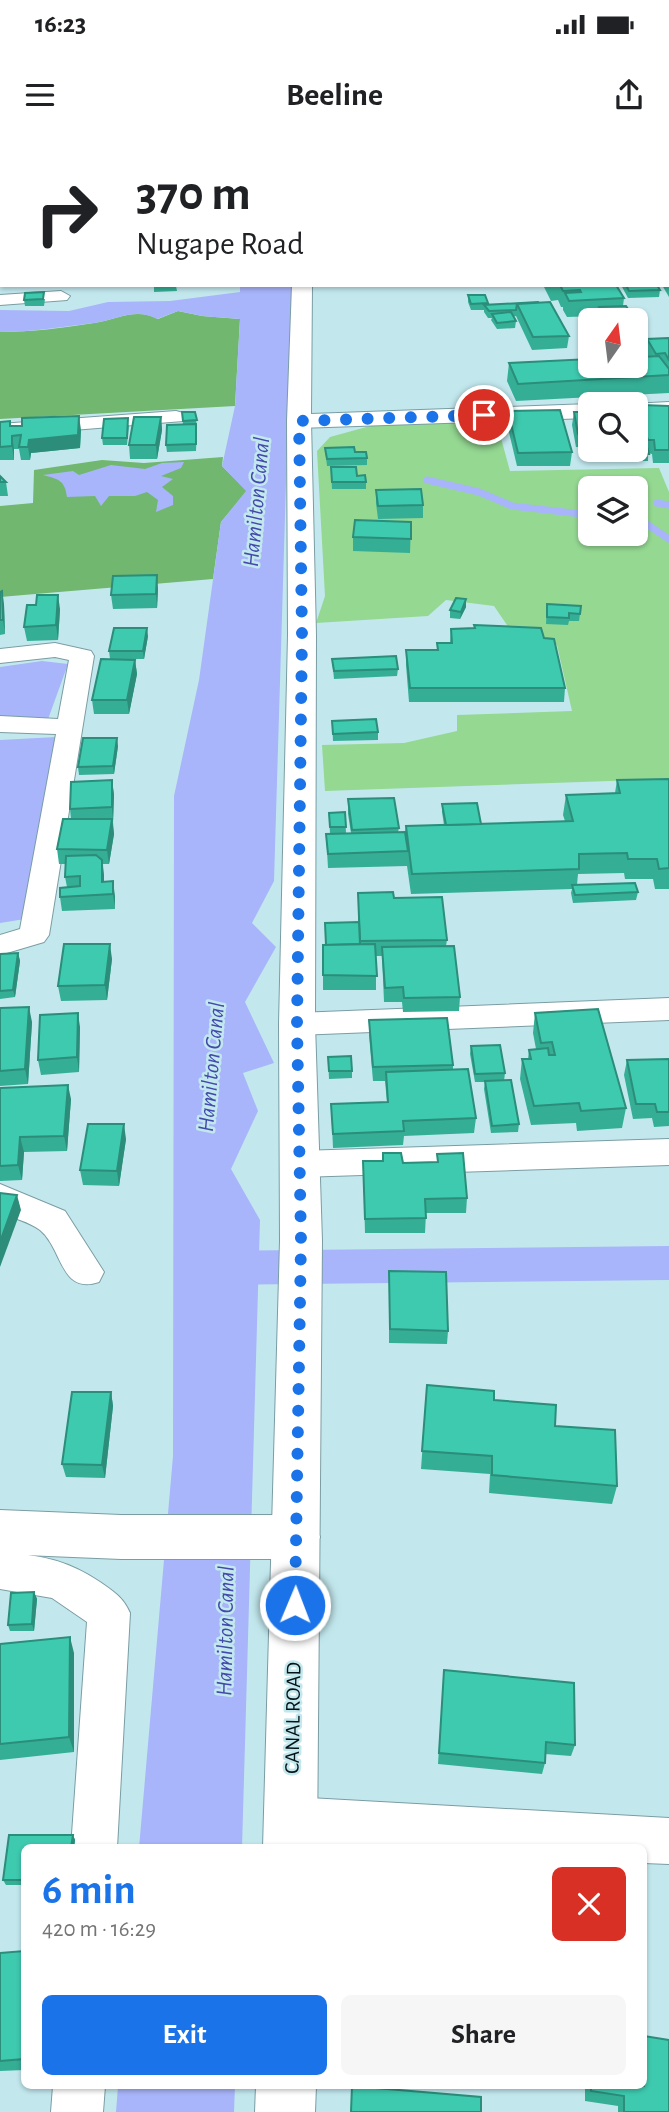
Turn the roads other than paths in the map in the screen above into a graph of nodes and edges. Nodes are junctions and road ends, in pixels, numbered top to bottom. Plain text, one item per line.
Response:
1 (302, 287) edge
2 (61, 296) dead end
3 (0, 300) edge
4 (669, 409) edge
5 (648, 410) edge
6 (578, 411) edge
7 (176, 417) dead end
8 (299, 421) junction
9 (0, 430) edge
10 (0, 656) edge
11 (0, 724) edge
12 (69, 727) junction
13 (0, 945) edge
14 (669, 1009) edge
15 (297, 1024) junction
16 (669, 1152) edge
17 (300, 1164) junction
18 (0, 1197) edge
19 (86, 1272) dead end
20 (0, 1532) edge
21 (296, 1537) junction
22 (0, 1570) edge
23 (290, 1834) edge
24 (669, 1841) edge
25 (94, 1844) edge
26 (79, 2089) edge
27 (286, 2089) edge
28 (77, 2112) edge
29 (285, 2112) edge

1 - 8 main road, CANAL ROAD
2 - 3 street
4 - 5 main road
6 - 8 main road
7 - 9 street
8 - 15 main road, CANAL ROAD
10 - 12 street
11 - 12 street
12 - 13 street
14 - 15 street
15 - 17 main road, CANAL ROAD
16 - 17 street
17 - 21 main road, CANAL ROAD
18 - 19 street
20 - 21 main road
21 - 23 main road, CANAL ROAD
22 - 25 street
23 - 24 street
26 - 28 street
27 - 29 main road

